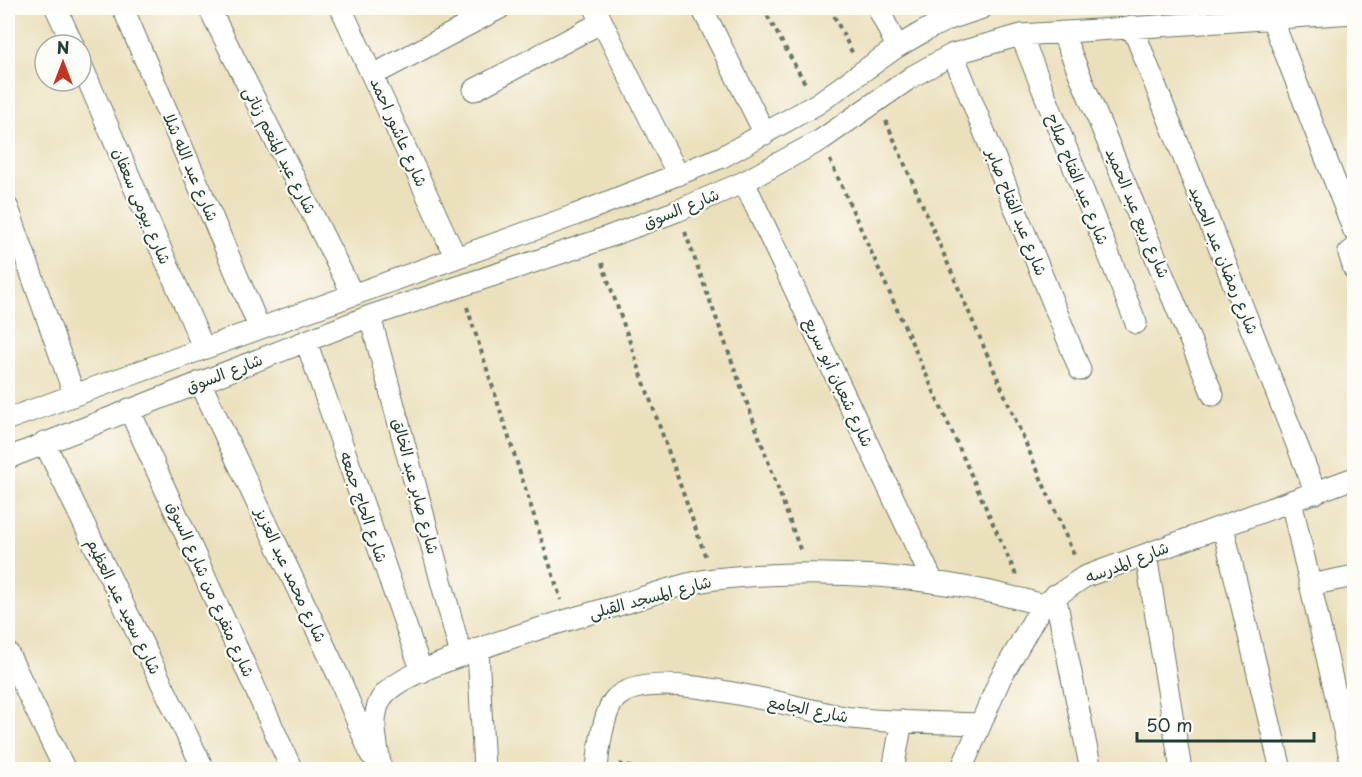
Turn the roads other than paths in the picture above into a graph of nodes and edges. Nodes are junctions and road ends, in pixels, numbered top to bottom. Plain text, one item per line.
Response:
1 (56, 8) edge
2 (123, 8) edge
3 (209, 8) edge
4 (341, 8) edge
5 (501, 8) edge
6 (702, 8) edge
7 (878, 8) edge
8 (982, 8) edge
9 (1354, 13) edge
10 (598, 15) edge
11 (1272, 19) junction
12 (1132, 26) junction
13 (1062, 32) junction
14 (67, 33) edge
15 (1021, 35) junction
16 (897, 47) junction
17 (953, 54) junction
18 (373, 75) junction
19 (474, 90) dead end
20 (93, 92) edge
21 (765, 134) junction
22 (678, 175) junction
23 (744, 182) junction
24 (8, 208) edge
25 (1354, 231) edge
26 (1354, 249) edge
27 (455, 256) junction
28 (1354, 269) edge
29 (352, 293) junction
30 (370, 316) junction
31 (1136, 323) dead end
32 (259, 327) junction
33 (306, 341) junction
34 (203, 347) junction
35 (1080, 370) dead end
36 (200, 382) junction
37 (74, 394) junction
38 (1214, 395) dead end
39 (129, 409) junction
40 (8, 419) edge
41 (44, 442) junction
42 (8, 458) edge
43 (1354, 478) edge
44 (1316, 493) junction
45 (1291, 501) junction
46 (1223, 526) junction
47 (1146, 555) junction
48 (1354, 576) edge
49 (933, 582) junction
50 (1310, 585) junction
51 (1042, 600) junction
52 (470, 652) junction
53 (8, 653) edge
54 (422, 672) junction
55 (902, 721) junction
56 (980, 724) junction
57 (65, 770) edge
58 (204, 770) edge
59 (292, 770) edge
60 (379, 770) edge
61 (484, 770) edge
62 (597, 770) edge
63 (893, 770) edge
64 (961, 770) edge
65 (1092, 770) edge
66 (1181, 770) edge
67 (1281, 770) edge
68 (1353, 770) edge

1 - 14 street
2 - 32 street, شارع عبد الله شلا
3 - 29 street, شارع عبد المنعم زناتى
4 - 18 street, شارع عاشور احمد
5 - 18 street
6 - 21 street
7 - 16 street
8 - 16 street, شارع السوق
9 - 11 street, شارع السوق
10 - 19 street
10 - 22 street
11 - 12 street, شارع السوق
11 - 25 street
12 - 13 street, شارع السوق
12 - 44 street, شارع رمضان عبد الحميد
13 - 15 street, شارع السوق
13 - 38 street, شارع ربيع عبد الحميد
15 - 17 street, شارع السوق
15 - 31 street, شارع عبد الفتاح صلاح
16 - 21 street, شارع السوق
17 - 23 street, شارع السوق
17 - 35 street, شارع عبد الفتاح صابر
18 - 27 street, شارع عاشور احمد
20 - 34 street, شارع بيومى سعفان
21 - 22 street, شارع السوق
22 - 27 street, شارع السوق
23 - 30 street, شارع السوق
23 - 49 street, شارع شعبان أبو سريع
24 - 37 street
26 - 28 street
27 - 29 street, شارع السوق
29 - 32 street, شارع السوق
30 - 33 street, شارع السوق
30 - 52 street, شارع صابر عبد الخالق
32 - 34 street, شارع السوق
33 - 36 street, شارع السوق
33 - 54 street, شارع الحاج جمعه
34 - 37 street, شارع السوق
36 - 39 street, شارع السوق
36 - 60 street, شارع محمد عبد العزيز
37 - 40 street, شارع السوق
39 - 41 street, شارع السوق
39 - 59 street, شارع متفرع من شارع السوق
41 - 42 street, شارع السوق
41 - 58 street, شارع سعيد عبد العظيم
43 - 44 street, شارع المدرسه
44 - 45 street, شارع المدرسه
45 - 46 street, شارع المدرسه
45 - 50 street
46 - 47 street, شارع المدرسه
46 - 67 street
47 - 51 street, شارع المدرسه
47 - 66 street
48 - 50 street
49 - 51 street, شارع المسجد القبلى
49 - 52 street, شارع المسجد القبلى
50 - 68 street
51 - 56 street, شارع المدرسه
51 - 65 street
52 - 54 street, شارع المسجد القبلى
52 - 61 street, شارع صابر عبد الخالق
53 - 57 street
54 - 60 street, شارع المسجد القبلى
55 - 56 street, شارع الجامع
55 - 62 street, شارع الجامع
55 - 63 street
56 - 64 street, شارع المدرسه

